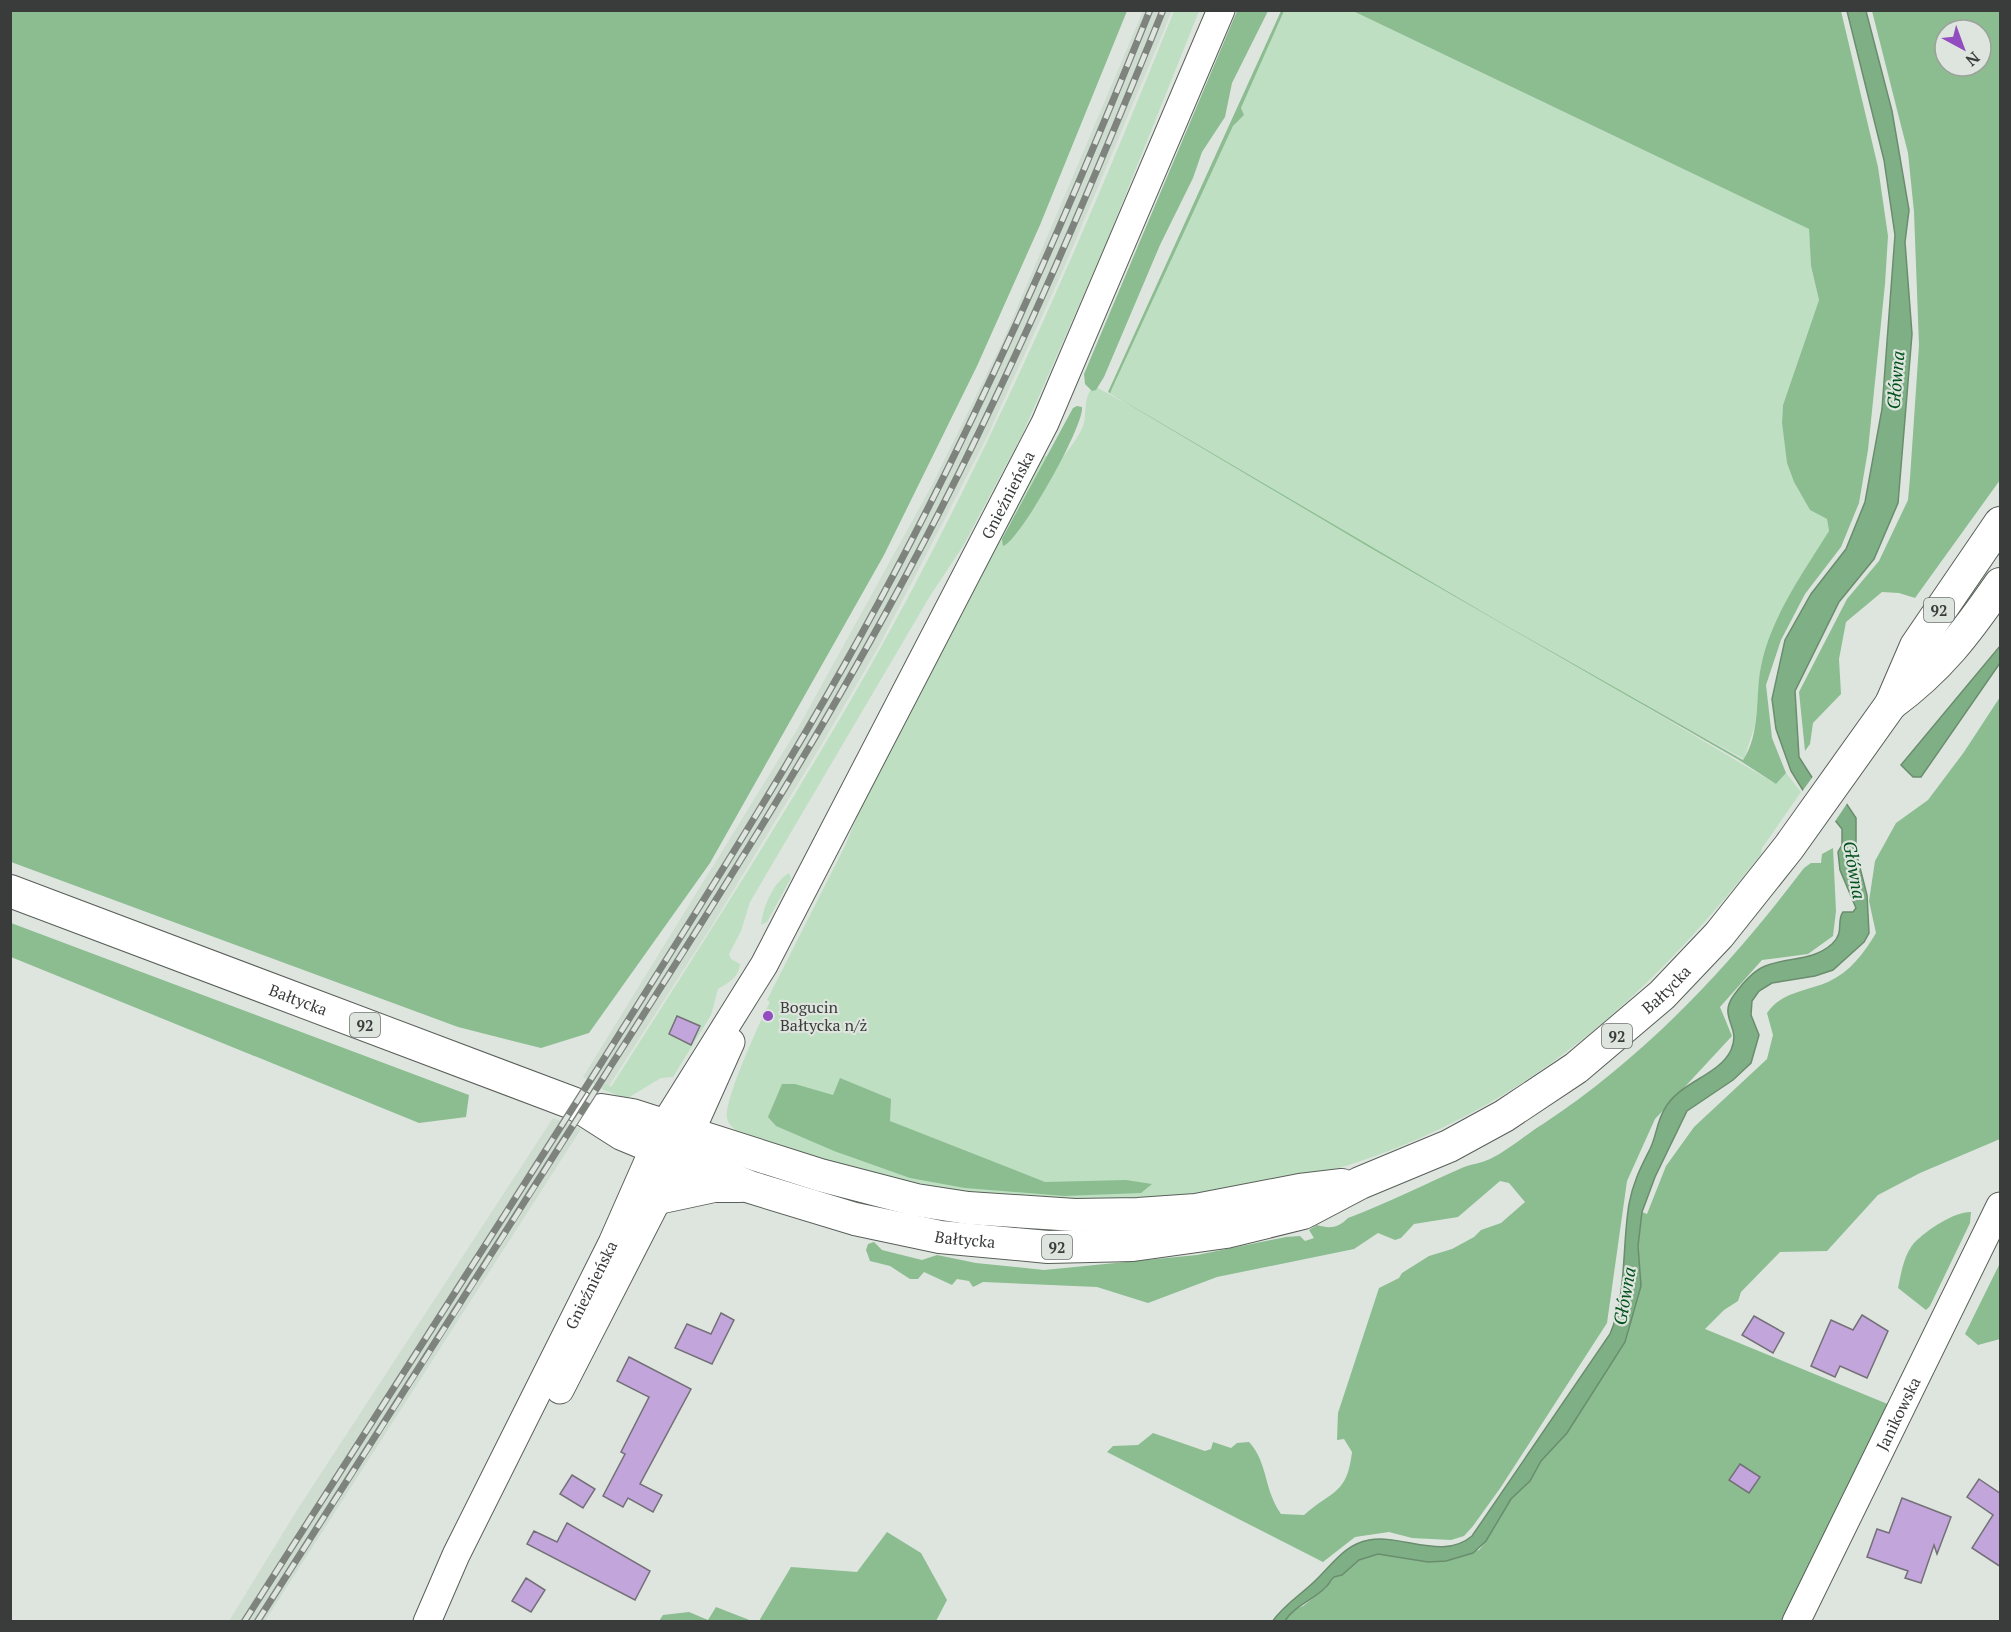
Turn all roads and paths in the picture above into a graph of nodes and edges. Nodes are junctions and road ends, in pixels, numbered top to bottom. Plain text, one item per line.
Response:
1 (1221, 10) edge
2 (2001, 524) edge
3 (2001, 584) edge
4 (1891, 704) junction
5 (10, 891) edge
6 (672, 1141) junction
7 (1360, 1183) junction
8 (750, 1187) junction
9 (658, 1198) junction
10 (2001, 1206) edge
11 (429, 1618) edge
12 (1796, 1622) edge

1 - 6 street, Gnieźnieńska
2 - 4 main road, Bałtycka / 92
3 - 4 main road, Bałtycka / 92
4 - 7 main road, Bałtycka / 92
5 - 6 main road, Bałtycka / 92
6 - 7 main road, Bałtycka / 92
6 - 8 main road, Bałtycka / 92
6 - 9 street, Gnieźnieńska
6 - 11 street, Gnieźnieńska
7 - 8 main road, Bałtycka / 92
8 - 9 main road
9 - 11 street, Gnieźnieńska
10 - 12 street, Janikowska

